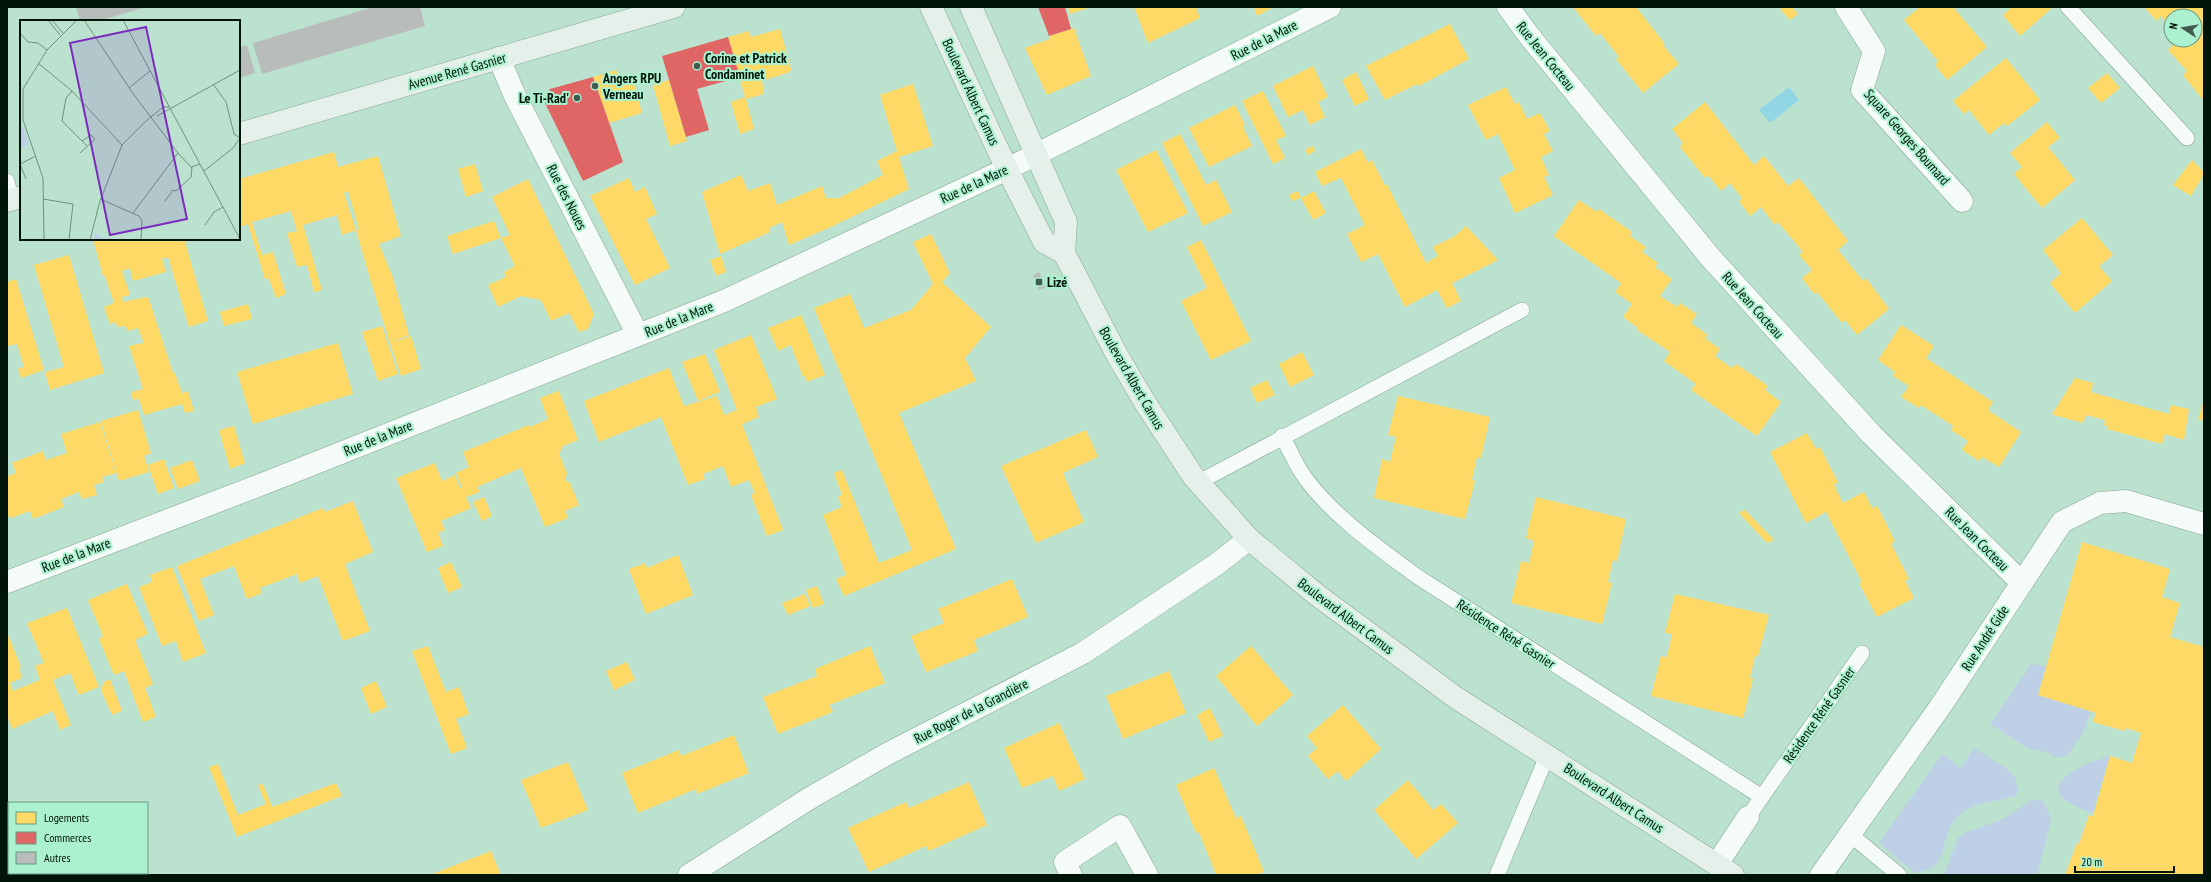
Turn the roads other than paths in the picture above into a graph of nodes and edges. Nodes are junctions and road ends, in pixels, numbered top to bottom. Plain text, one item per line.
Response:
1 (674, 7) edge
2 (931, 7) edge
3 (971, 7) edge
4 (1330, 7) edge
5 (1508, 7) edge
6 (1846, 7) edge
7 (2068, 7) edge
8 (499, 58) junction
9 (240, 134) edge
10 (2187, 138) dead end
11 (1034, 155) junction
12 (1007, 169) junction
13 (1962, 201) dead end
14 (1064, 253) junction
15 (1522, 310) dead end
16 (638, 335) junction
17 (1282, 436) junction
18 (1199, 482) junction
19 (2204, 524) edge
20 (1249, 539) junction
21 (7, 582) edge
22 (2021, 582) junction
23 (1862, 653) dead end
24 (1547, 756) junction
25 (1762, 797) junction
26 (1748, 817) joint
27 (1851, 835) junction
28 (1725, 870) edge
29 (689, 875) edge
30 (1071, 875) edge
31 (1147, 875) edge
32 (1497, 875) edge
33 (1821, 875) edge
34 (1899, 875) edge

1 - 8 main road, Avenue René Gasnier
2 - 12 main road, Boulevard Albert Camus
3 - 11 main road
4 - 11 street, Rue de la Mare
5 - 22 street, Rue Jean Cocteau
6 - 13 street, Square Georges Boumard
7 - 10 lane
8 - 9 main road, Avenue René Gasnier
8 - 16 street, Rue des Noues
11 - 12 street, Rue de la Mare
11 - 14 main road
12 - 14 main road, Boulevard Albert Camus
12 - 16 street, Rue de la Mare
14 - 18 main road, Boulevard Albert Camus
15 - 17 lane
16 - 21 street, Rue de la Mare
17 - 18 lane
17 - 25 lane, Résidence Réné Gasnier
18 - 20 main road, Boulevard Albert Camus
19 - 22 street, Rue André Gide
20 - 24 main road, Boulevard Albert Camus
20 - 29 street, Rue Roger de la Grandière
22 - 27 street, Rue André Gide
23 - 25 lane, Résidence Réné Gasnier
24 - 28 main road, Boulevard Albert Camus
24 - 32 lane
25 - 26 lane, Résidence Réné Gasnier
26 - 28 street, Résidence Réné Gasnier
27 - 33 street, Rue André Gide
27 - 34 lane
30 - 31 street

